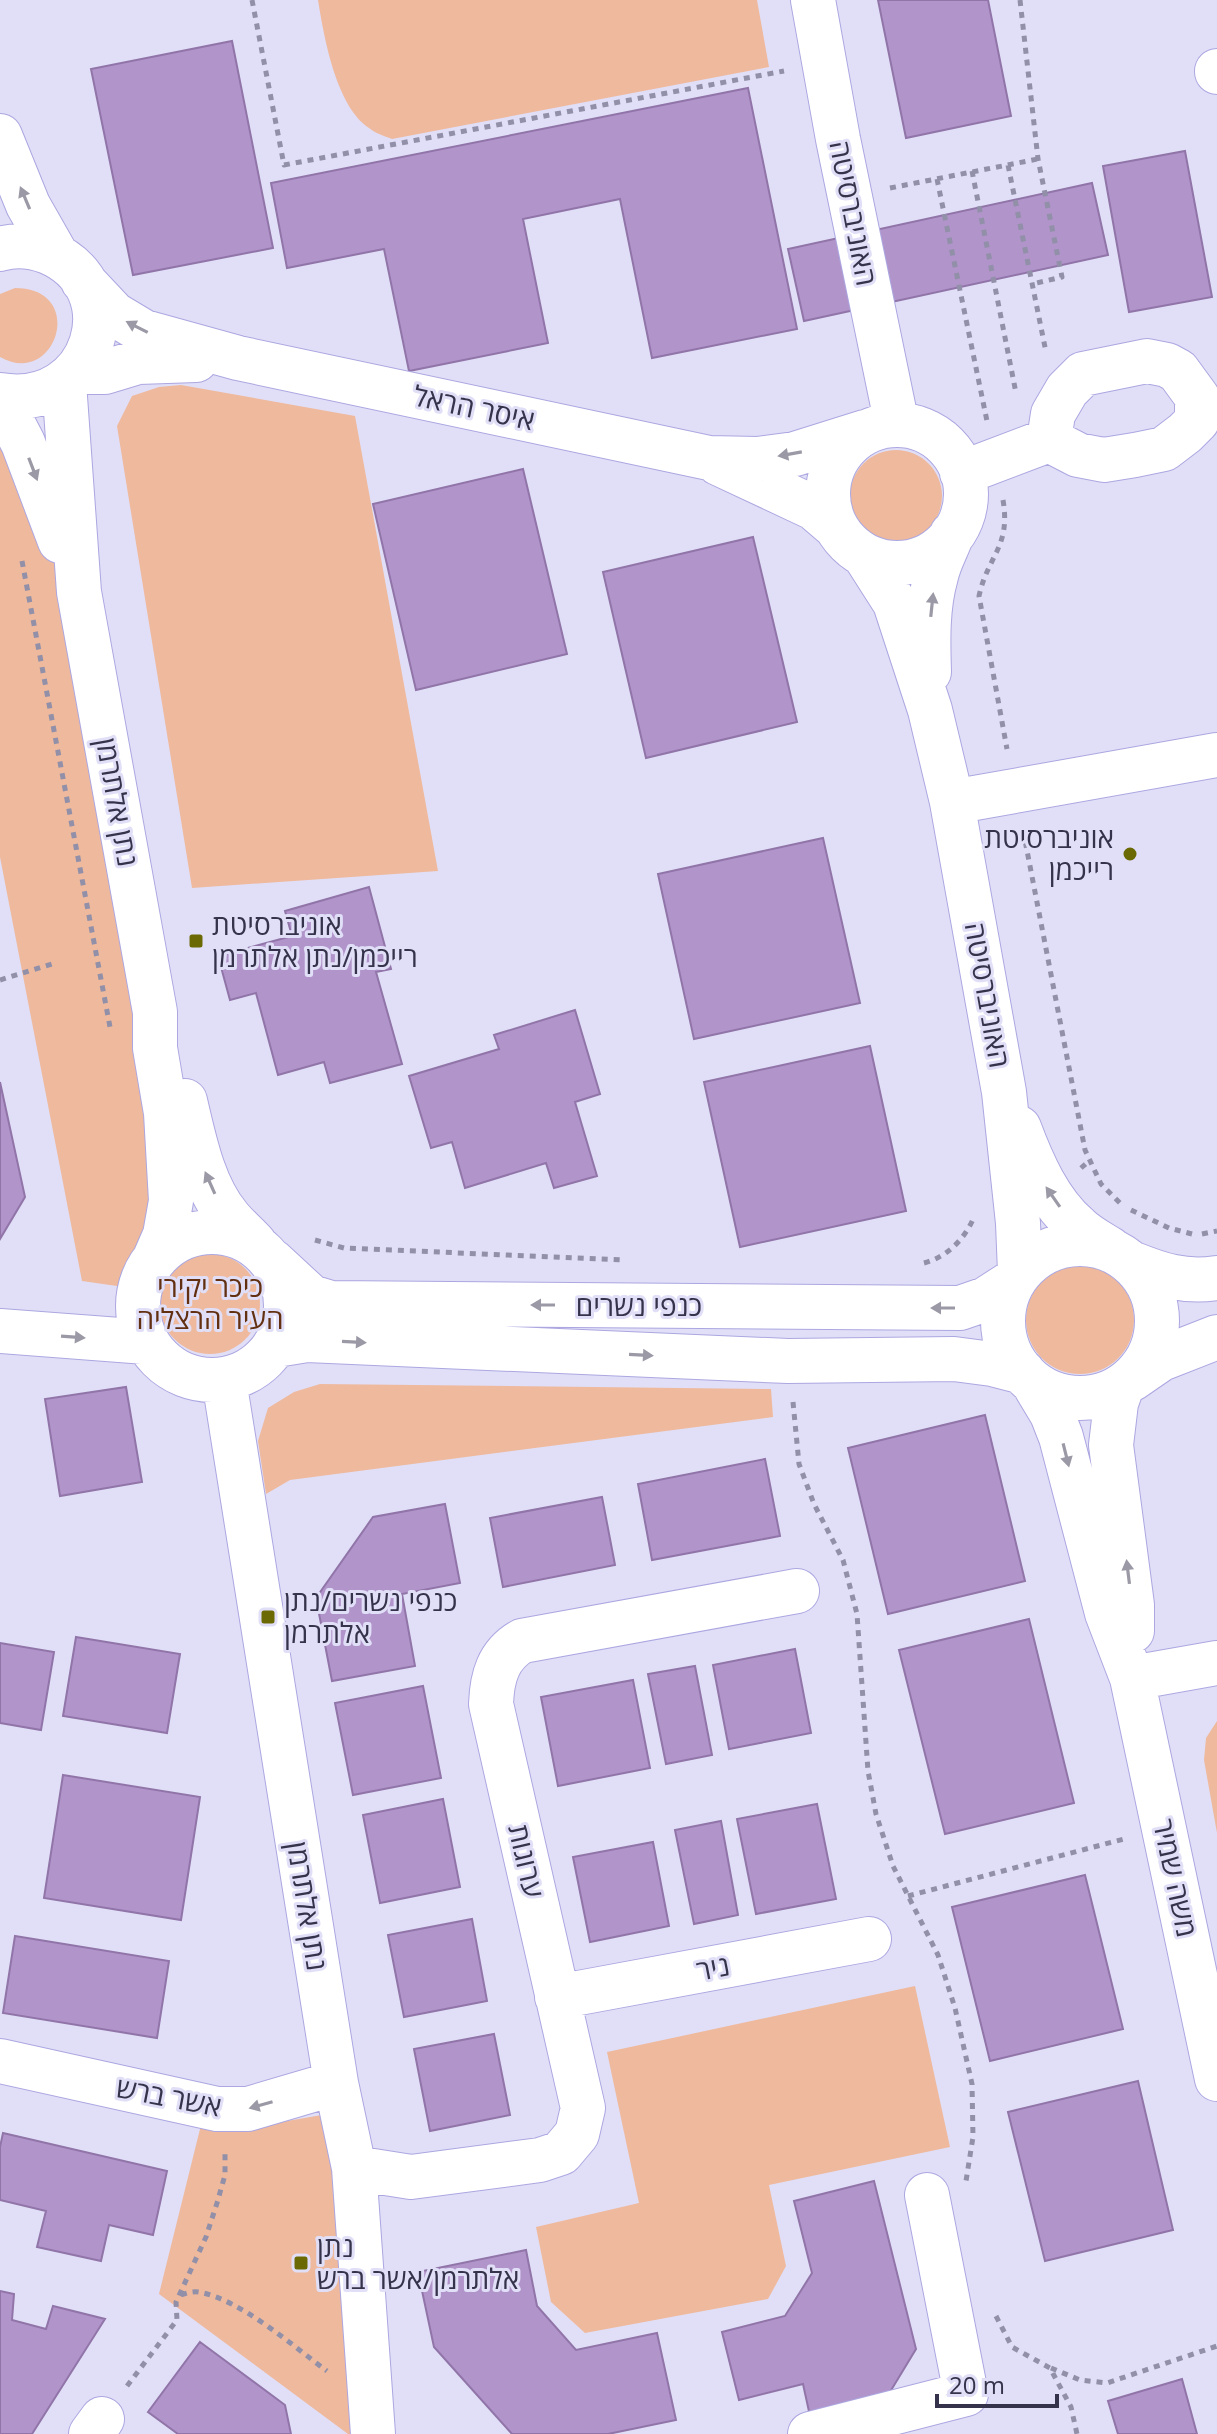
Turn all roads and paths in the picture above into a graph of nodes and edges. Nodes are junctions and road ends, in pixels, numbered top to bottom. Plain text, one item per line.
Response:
1 (252, 0) edge
2 (813, 0) edge
3 (1020, 0) edge
4 (825, 64) junction
5 (0, 136) edge
6 (1038, 159) junction
7 (1008, 165) junction
8 (972, 171) junction
9 (937, 179) junction
10 (849, 196) junction
11 (0, 249) edge
12 (70, 268) junction
13 (1032, 284) junction
14 (1047, 357) dead end
15 (238, 358) junction
16 (70, 377) junction
17 (0, 397) edge
18 (1018, 402) dead end
19 (987, 421) dead end
20 (881, 429) junction
21 (1049, 440) dead end
22 (709, 458) junction
23 (962, 473) junction
24 (1001, 489) dead end
25 (952, 534) junction
26 (850, 541) junction
27 (19, 547) dead end
28 (79, 592) junction
29 (930, 710) junction
30 (1217, 755) edge
31 (1015, 790) junction
32 (952, 802) junction
33 (55, 963) dead end
34 (0, 980) edge
35 (155, 1012) junction
36 (111, 1034) dead end
37 (1004, 1092) junction
38 (977, 1210) dead end
39 (1217, 1231) edge
40 (304, 1232) dead end
41 (264, 1253) junction
42 (1120, 1256) junction
43 (155, 1258) junction
44 (627, 1260) dead end
45 (919, 1264) dead end
46 (1017, 1277) junction
47 (1217, 1278) edge
48 (0, 1331) edge
49 (1217, 1337) edge
50 (146, 1342) junction
51 (276, 1345) junction
52 (788, 1361) junction
53 (1028, 1378) junction
54 (224, 1380) junction
55 (1127, 1382) junction
56 (797, 1591) dead end
57 (1217, 1663) edge
58 (1132, 1678) junction
59 (1165, 1828) junction
60 (908, 1896) junction
61 (869, 1939) dead end
62 (557, 1997) junction
63 (0, 2061) edge
64 (1217, 2079) edge
65 (336, 2083) junction
66 (217, 2109) junction
67 (354, 2168) junction
68 (946, 2194) joint
69 (180, 2295) junction
70 (991, 2307) dead end
71 (1217, 2346) edge
72 (1050, 2368) junction
73 (372, 2418) edge
74 (97, 2426) edge
75 (810, 2434) edge
76 (1077, 2434) edge

1 - 4 path
2 - 4 street, האוניברסיטה
3 - 6 path
4 - 10 street, האוניברסיטה
12 -> 5 street
6 - 7 path
6 - 13 path
7 - 8 path
7 - 13 path
8 - 9 path
8 - 18 path
9 - 10 path
9 - 19 path
10 - 20 street, האוניברסיטה
11 - 12 street
15 -> 12 street, איסר הראל
12 - 16 street
13 - 14 path
15 - 16 street, איסר הראל
15 - 22 street, איסר הראל
16 - 17 street, איסר הראל
16 - 28 street, נתן אלתרמן
17 -> 28 street, נתן אלתרמן
20 -> 22 street, איסר הראל
20 - 23 street
20 - 26 street
21 - 23 street
22 - 26 street, איסר הראל
23 - 25 street
24 - 31 path
25 - 26 street
29 -> 25 street, האוניברסיטה
26 - 29 street, האוניברסיטה
27 - 36 path
28 - 35 street, נתן אלתרמן
29 - 32 street, האוניברסיטה
30 - 31 street
31 - 32 street
31 - 39 path
32 - 37 street, האוניברסיטה
33 - 34 path
41 -> 35 street, נתן אלתרמן
35 - 43 street, נתן אלתרמן
42 -> 37 street, האוניברסיטה
37 - 46 street, האוניברסיטה
38 - 45 path
40 - 44 path
41 - 43 street
46 -> 41 street, כנפי נשרים
41 - 51 street
42 - 46 street
42 - 47 street
42 - 55 street
43 - 50 street
46 - 53 street
48 -> 50 street
49 - 55 street
50 - 54 street
51 -> 52 street, כנפי נשרים
51 - 54 street
52 - 53 street, כנפי נשרים
52 - 60 path
53 - 55 street
53 -> 58 street, משה שמיר
54 - 65 street, נתן אלתרמן
58 -> 55 street, משה שמיר
56 - 62 street, ערוגות
57 - 58 street
58 - 59 street, משה שמיר
59 - 60 path
59 - 64 street, משה שמיר
60 - 68 path
61 - 62 street, ניר
62 - 67 street, ערוגות
63 - 66 street, אשר ברש
65 -> 66 street, אשר ברש
65 - 67 street, נתן אלתרמן
66 - 69 path
67 - 73 street, נתן אלתרמן
68 - 75 street
69 - 73 path
69 - 74 path
70 - 72 path
71 - 72 path
72 - 76 path

